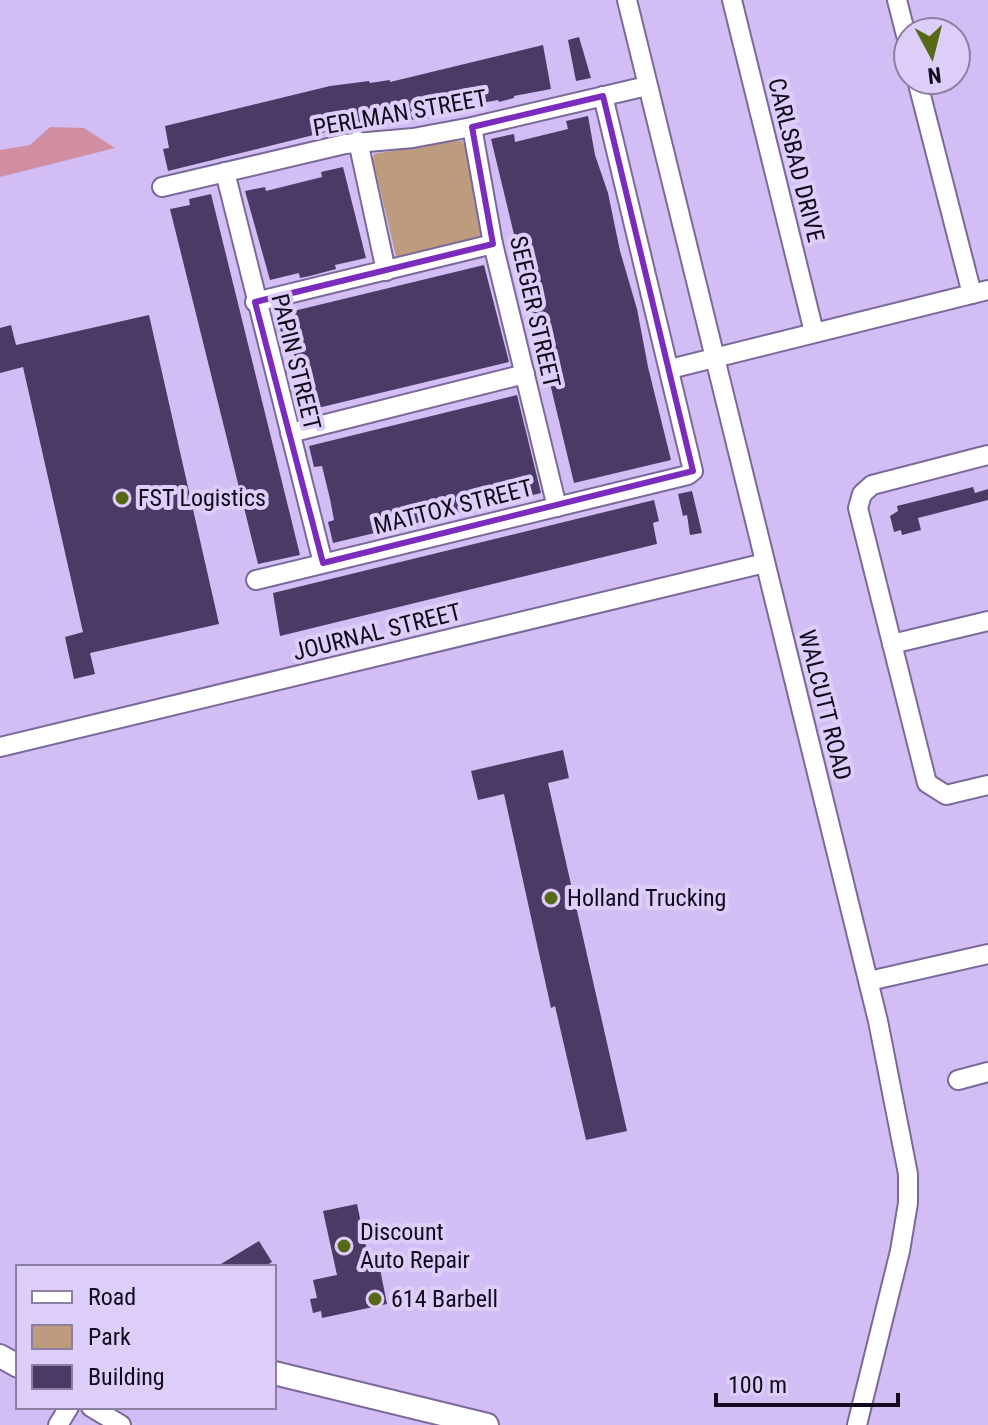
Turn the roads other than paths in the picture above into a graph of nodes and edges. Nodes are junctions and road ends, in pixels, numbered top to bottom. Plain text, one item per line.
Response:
1 (627, 0) edge
2 (732, 0) edge
3 (647, 86) junction
4 (603, 96) junction
5 (922, 96) edge
6 (472, 127) junction
7 (358, 141) junction
8 (225, 172) junction
9 (162, 187) dead end
10 (493, 244) junction
11 (386, 271) junction
12 (980, 292) edge
13 (255, 302) junction
14 (814, 332) junction
15 (714, 357) junction
16 (670, 369) junction
17 (525, 374) junction
18 (290, 433) junction
19 (988, 455) edge
20 (557, 507) junction
21 (323, 563) junction
22 (765, 563) junction
23 (256, 580) dead end
24 (988, 621) edge
25 (892, 644) junction
26 (0, 747) edge
27 (988, 785) edge
28 (988, 954) edge
29 (869, 981) junction
30 (988, 1072) edge
31 (958, 1080) dead end
32 (276, 1373) edge
33 (94, 1409) edge
34 (121, 1425) edge
35 (487, 1425) edge
36 (857, 1425) edge

1 - 3 street, WALCUTT ROAD
2 - 14 street, CARLSBAD DRIVE
3 - 4 street, PERLMAN STREET
3 - 15 street, WALCUTT ROAD
4 - 6 street, PERLMAN STREET
4 - 16 street
5 - 12 street
6 - 7 street, PERLMAN STREET
6 - 10 street, SEEGER STREET
7 - 8 street, PERLMAN STREET
7 - 11 street
8 - 9 street, PERLMAN STREET
8 - 13 street, PAPIN STREET
10 - 11 street
10 - 17 street, SEEGER STREET
11 - 13 street
12 - 14 street
13 - 18 street, PAPIN STREET
14 - 15 street
15 - 16 street
15 - 22 street, WALCUTT ROAD
16 - 20 street, MATTOX STREET
17 - 18 street
17 - 20 street, SEEGER STREET
18 - 21 street, PAPIN STREET
19 - 25 street
20 - 21 street, MATTOX STREET
21 - 23 street, MATTOX STREET
22 - 26 street, JOURNAL STREET
22 - 29 street, WALCUTT ROAD
24 - 25 street
25 - 27 street
28 - 29 street
29 - 36 street, WALCUTT ROAD
30 - 31 street
32 - 35 main road
33 - 34 street

